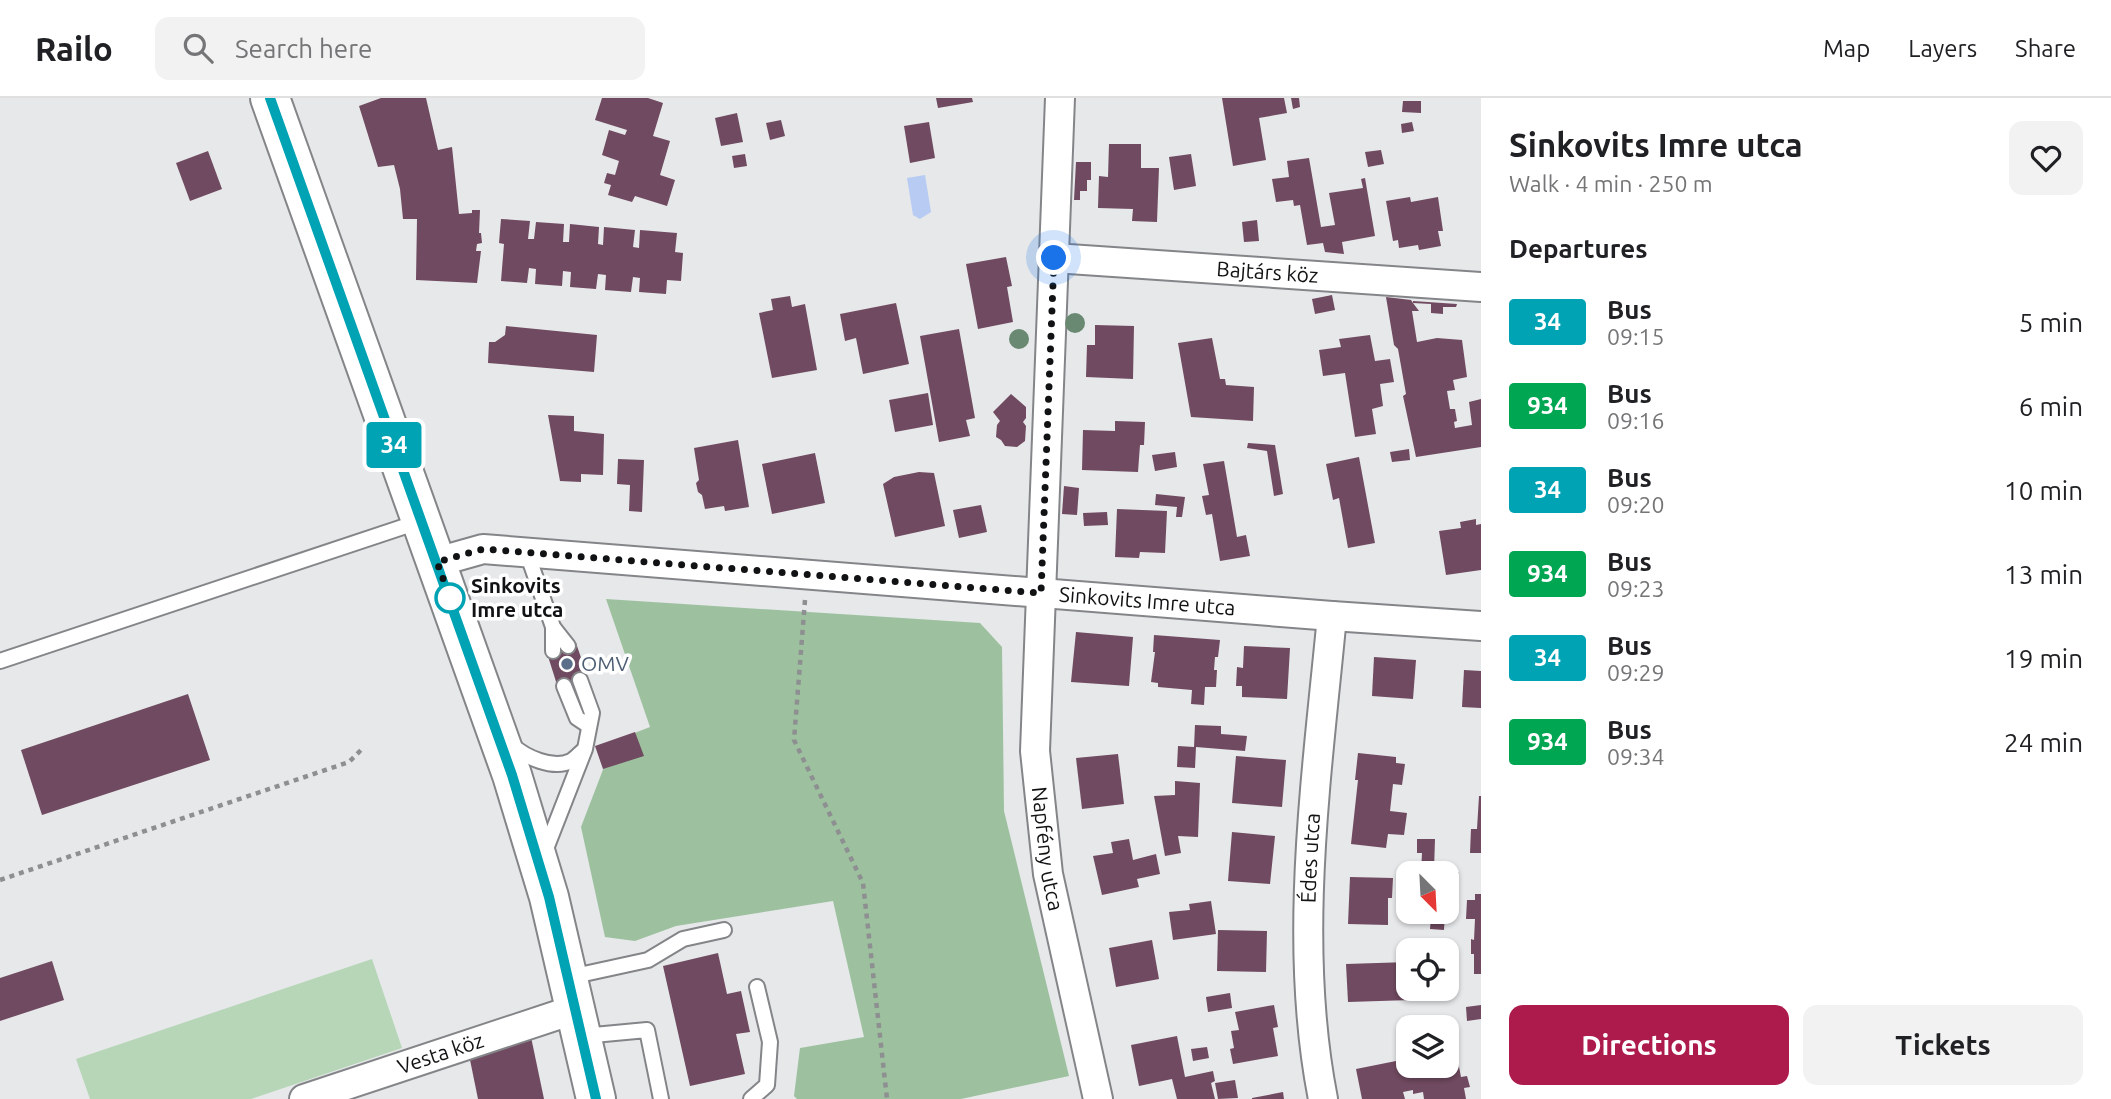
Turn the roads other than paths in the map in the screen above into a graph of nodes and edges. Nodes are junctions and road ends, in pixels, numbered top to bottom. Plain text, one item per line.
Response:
1 (270, 98) edge
2 (1060, 98) edge
3 (1054, 258) junction
4 (1481, 287) edge
5 (422, 521) junction
6 (527, 553) junction
7 (437, 562) junction
8 (1041, 593) junction
9 (1332, 616) junction
10 (1481, 626) edge
11 (554, 627) junction
12 (568, 646) dead end
13 (553, 651) dead end
14 (0, 661) edge
15 (580, 680) dead end
16 (564, 686) dead end
17 (589, 726) junction
18 (497, 732) junction
19 (585, 749) junction
20 (540, 865) junction
21 (724, 930) dead end
22 (757, 987) dead end
23 (575, 1008) junction
24 (304, 1099) edge
25 (596, 1099) edge
26 (661, 1099) edge
27 (751, 1099) edge
28 (1098, 1099) edge
29 (1323, 1099) edge

1 - 5 street
2 - 3 street, Napfény utca
3 - 4 street, Bajtárs köz
3 - 8 street, Napfény utca
5 - 7 street
5 - 14 lane
6 - 7 street, Sinkovits Imre utca
6 - 8 street, Sinkovits Imre utca
6 - 11 lane
7 - 18 street
8 - 9 street, Sinkovits Imre utca
8 - 28 street, Napfény utca
9 - 10 street, Sinkovits Imre utca
9 - 29 street, Édes utca
11 - 12 lane
11 - 13 lane
15 - 17 lane
16 - 17 lane
17 - 19 lane
18 - 19 lane
18 - 20 street
19 - 20 lane
20 - 23 street
21 - 23 lane
22 - 27 lane
23 - 24 street, Vesta köz
23 - 25 street
23 - 26 lane

